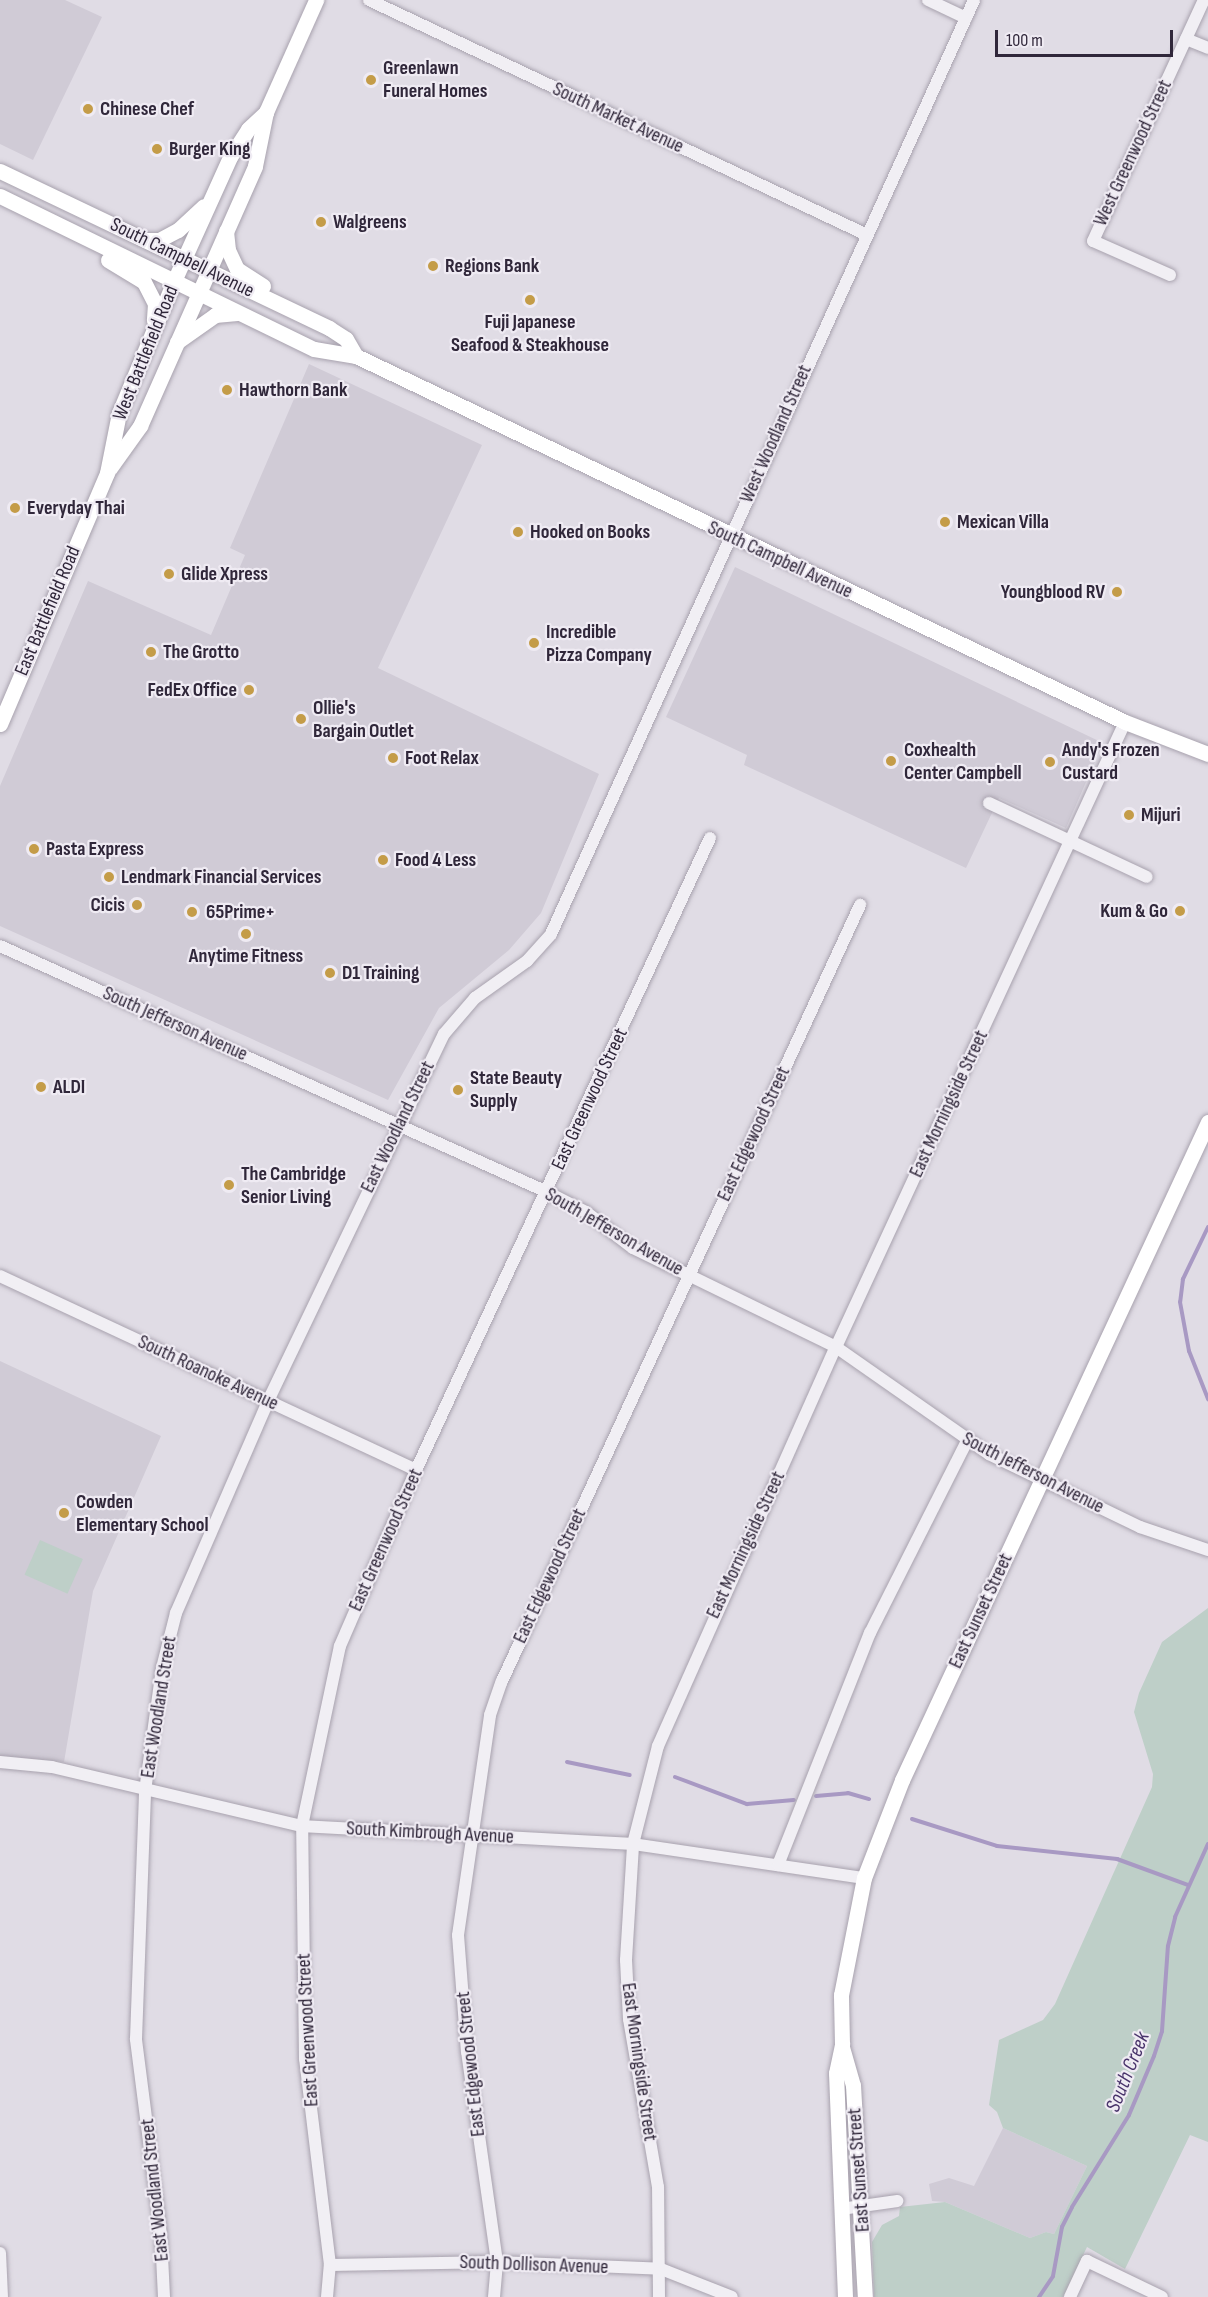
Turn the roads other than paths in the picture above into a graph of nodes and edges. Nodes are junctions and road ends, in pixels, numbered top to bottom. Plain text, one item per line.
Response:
1 (316, 0) edge
2 (369, 0) edge
3 (928, 0) edge
4 (974, 0) edge
5 (1204, 0) edge
6 (966, 18) junction
7 (1186, 39) junction
8 (1208, 48) edge
9 (266, 112) junction
10 (0, 171) edge
11 (0, 196) edge
12 (211, 200) junction
13 (40, 216) junction
14 (227, 227) junction
15 (867, 235) junction
16 (146, 240) junction
17 (184, 259) junction
18 (207, 270) junction
19 (1170, 275) dead end
20 (174, 281) junction
21 (197, 291) junction
22 (242, 313) junction
23 (317, 322) junction
24 (152, 332) junction
25 (175, 344) junction
26 (356, 356) junction
27 (107, 473) junction
28 (82, 531) joint
29 (729, 536) junction
30 (1125, 722) junction
31 (0, 724) edge
32 (1208, 754) edge
33 (989, 803) dead end
34 (710, 838) dead end
35 (1071, 840) junction
36 (1147, 877) dead end
37 (860, 905) dead end
38 (551, 934) joint
39 (0, 946) edge
40 (1208, 1122) edge
41 (398, 1124) junction
42 (547, 1192) junction
43 (688, 1275) junction
44 (0, 1276) edge
45 (836, 1347) junction
46 (268, 1401) junction
47 (967, 1441) junction
48 (416, 1470) junction
49 (1042, 1481) junction
50 (1208, 1550) edge
51 (0, 1762) edge
52 (145, 1791) junction
53 (302, 1826) junction
54 (470, 1836) junction
55 (633, 1844) junction
56 (778, 1865) junction
57 (864, 1878) junction
58 (842, 2044) junction
59 (897, 2201) dead end
60 (863, 2206) junction
61 (841, 2209) junction
62 (0, 2253) edge
63 (497, 2262) junction
64 (330, 2265) junction
65 (661, 2269) junction
66 (2, 2297) edge
67 (164, 2297) edge
68 (327, 2297) edge
69 (494, 2297) edge
70 (659, 2297) edge
71 (732, 2297) edge
72 (845, 2297) edge
73 (865, 2297) edge
74 (1070, 2297) edge
75 (1162, 2297) edge

1 - 9 main road, West Battlefield Road
2 - 15 street, South Market Avenue
3 - 6 street
4 - 6 street, West Woodland Street
5 - 7 street, West Greenwood Street
6 - 15 street, West Woodland Street
7 - 8 street
7 - 19 street, West Greenwood Street
9 - 12 main road, West Battlefield Road
9 - 14 main road, West Battlefield Road
10 - 16 main road, South Campbell Avenue
11 - 13 main road, South Campbell Avenue
12 - 16 main road
12 - 17 main road, West Battlefield Road
13 - 20 main road, South Campbell Avenue
13 - 24 main road
14 - 18 main road, West Battlefield Road
14 - 23 main road
15 - 29 street, West Woodland Street
16 - 17 main road, South Campbell Avenue
17 - 18 main road, South Campbell Avenue
17 - 20 main road, West Battlefield Road
18 - 21 main road, West Battlefield Road
18 - 23 main road, South Campbell Avenue
20 - 21 main road, South Campbell Avenue
20 - 24 main road, West Battlefield Road
21 - 22 main road, South Campbell Avenue
21 - 25 main road, West Battlefield Road
22 - 25 main road
22 - 26 main road, South Campbell Avenue
23 - 26 main road, South Campbell Avenue
24 - 27 main road, West Battlefield Road
25 - 27 main road, West Battlefield Road
26 - 29 main road, South Campbell Avenue
27 - 28 main road, West Battlefield Road
28 - 31 main road, East Battlefield Road
29 - 30 main road, South Campbell Avenue
29 - 38 street, West Woodland Street
30 - 32 main road, South Campbell Avenue
30 - 35 street, East Morningside Street
33 - 35 street
34 - 42 street, East Greenwood Street
35 - 36 street
35 - 45 street, East Morningside Street
37 - 43 street, East Edgewood Street
38 - 41 street, East Woodland Street
39 - 41 street, South Jefferson Avenue
40 - 49 main road, East Sunset Street
41 - 42 street, South Jefferson Avenue
41 - 46 street, East Woodland Street
42 - 43 street, South Jefferson Avenue
42 - 48 street, East Greenwood Street
43 - 45 street, South Jefferson Avenue
43 - 54 street, East Edgewood Street
44 - 46 street, South Roanoke Avenue
45 - 47 street, South Jefferson Avenue
45 - 55 street, East Morningside Street
46 - 48 street, South Roanoke Avenue
46 - 52 street, East Woodland Street
47 - 49 street, South Jefferson Avenue
47 - 56 street
48 - 53 street, East Greenwood Street
49 - 50 street, South Jefferson Avenue
49 - 57 main road, East Sunset Street
51 - 52 street, South Kimbrough Avenue
52 - 53 street, South Kimbrough Avenue
52 - 67 street, East Woodland Street
53 - 54 street, South Kimbrough Avenue
53 - 64 street, East Greenwood Street
54 - 55 street, South Kimbrough Avenue
54 - 63 street, East Edgewood Street
55 - 56 street, South Kimbrough Avenue
55 - 65 street, East Morningside Street
56 - 57 street, South Kimbrough Avenue
57 - 58 main road, East Sunset Street
58 - 60 main road, East Sunset Street
58 - 61 main road, East Sunset Street
59 - 60 street
60 - 61 street
60 - 73 main road, East Sunset Street
61 - 72 main road, East Sunset Street
62 - 66 street
63 - 64 street, South Dollison Avenue
63 - 65 street, South Dollison Avenue
63 - 69 street, East Edgewood Street
64 - 68 street, East Greenwood Street
65 - 70 street, East Morningside Street
65 - 71 street, South Dollison Avenue
74 - 75 street

